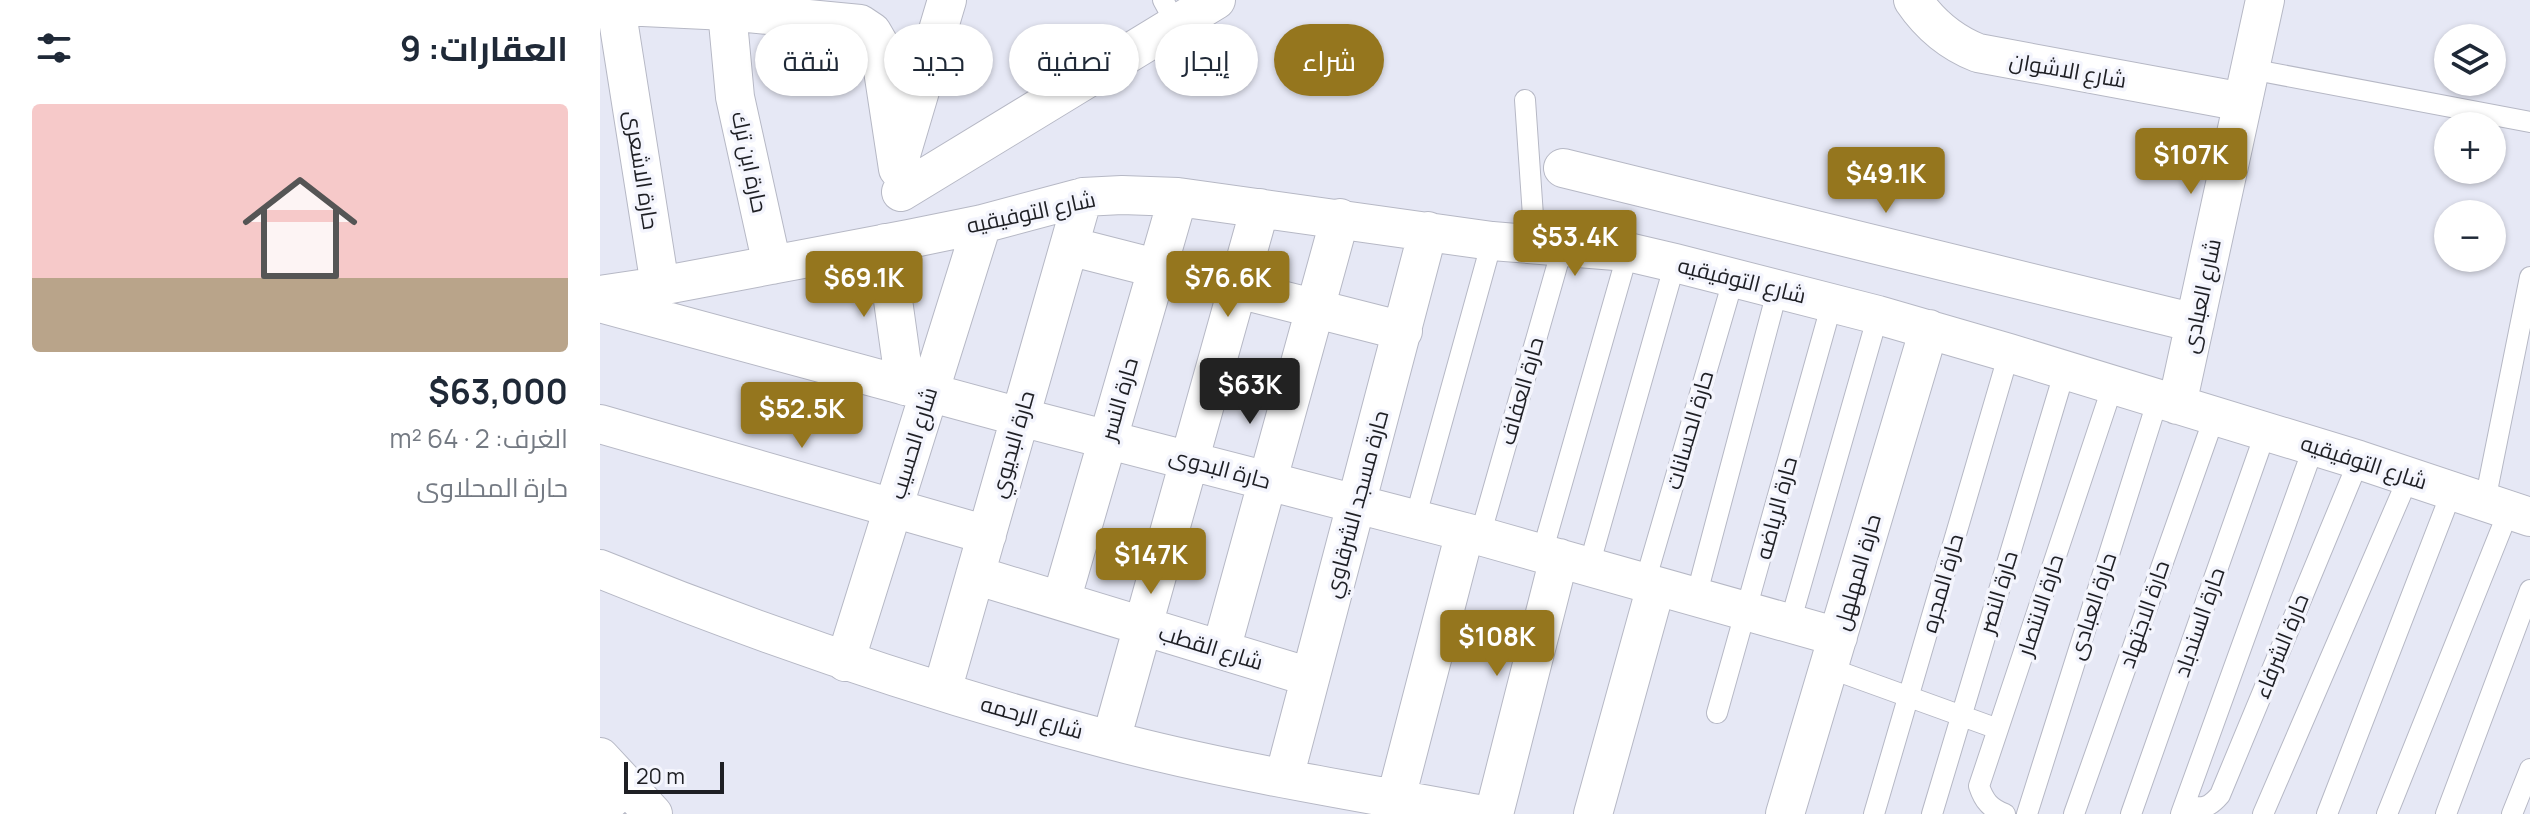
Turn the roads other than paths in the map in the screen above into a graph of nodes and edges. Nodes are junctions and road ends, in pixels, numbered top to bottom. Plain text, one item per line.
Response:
1 (947, 0) edge
2 (1216, 0) edge
3 (1913, 0) edge
4 (2265, 0) edge
5 (608, 6) edge
6 (727, 11) junction
7 (1169, 12) edge
8 (2246, 86) junction
9 (1525, 100) dead end
10 (2530, 122) edge
11 (1563, 168) dead end
12 (899, 180) junction
13 (1083, 197) junction
14 (1178, 197) junction
15 (1260, 208) junction
16 (1340, 218) junction
17 (982, 224) junction
18 (1428, 231) junction
19 (897, 241) junction
20 (1492, 241) junction
21 (1549, 245) junction
22 (1069, 246) junction
23 (1628, 252) junction
24 (1675, 263) junction
25 (772, 265) junction
26 (1157, 268) junction
27 (1734, 277) junction
28 (2530, 277) edge
29 (660, 286) junction
30 (1778, 288) junction
31 (1238, 289) junction
32 (600, 295) edge
33 (600, 303) edge
34 (1832, 303) junction
35 (1315, 309) junction
36 (1878, 315) junction
37 (2195, 323) junction
38 (1929, 329) junction
39 (1403, 331) junction
40 (2009, 353) junction
41 (2065, 370) junction
42 (2113, 385) junction
43 (917, 389) junction
44 (2167, 402) junction
45 (2215, 415) junction
46 (1020, 417) junction
47 (600, 424) edge
48 (2266, 431) junction
49 (1108, 439) junction
50 (2314, 446) junction
51 (1190, 460) junction
52 (2359, 460) junction
53 (2409, 476) junction
54 (1267, 480) junction
55 (1356, 504) junction
56 (2494, 505) edge
57 (893, 508) junction
58 (1415, 519) junction
59 (1472, 534) junction
60 (987, 535) junction
61 (1564, 559) junction
62 (600, 569) edge
63 (975, 575) junction
64 (1650, 584) junction
65 (2530, 590) edge
66 (1696, 597) junction
67 (1061, 601) junction
68 (1748, 611) junction
69 (1790, 623) junction
70 (1144, 626) junction
71 (1221, 650) junction
72 (1834, 652) junction
73 (845, 662) junction
74 (1310, 677) junction
75 (942, 691) junction
76 (1908, 697) junction
77 (1717, 713) dead end
78 (1961, 716) junction
79 (1998, 729) junction
80 (1111, 740) junction
81 (600, 757) edge
82 (2530, 769) edge
83 (1284, 778) junction
84 (613, 797) edge
85 (1396, 798) junction
86 (2183, 809) edge
87 (653, 814) edge
88 (1478, 814) edge
89 (1494, 814) edge
90 (1593, 814) edge
91 (1785, 814) edge
92 (1874, 814) edge
93 (1932, 814) edge
94 (2005, 814) edge
95 (2027, 814) edge
96 (2074, 814) edge
97 (2131, 814) edge
98 (2263, 814) edge
99 (2327, 814) edge
100 (2387, 814) edge
101 (2446, 814) edge
102 (2512, 814) edge

1 - 12 street
2 - 7 street
3 - 8 street, شارع الاشوان
4 - 8 street, شارع العبادى
5 - 6 street
5 - 29 street, حارة الاشعرى
6 - 12 street
6 - 25 street, حارة ابن ترك
7 - 12 street
8 - 10 lane, شارع الاشوان
8 - 37 street, شارع العبادى
9 - 21 lane, حارة العفاف
11 - 37 street
12 - 19 street
13 - 14 street, شارع التوفيقيه
13 - 17 street, شارع التوفيقيه
13 - 22 street, حارة البديوي
14 - 15 street, شارع التوفيقيه
14 - 26 street, حارة النسر
15 - 16 street, شارع التوفيقيه
15 - 31 street
16 - 18 street, شارع التوفيقيه
16 - 35 street
17 - 19 street, شارع التوفيقيه
17 - 43 street, شارع الحسيب
18 - 20 street, شارع التوفيقيه
18 - 39 street, حارة مسجد الشرقاوي
19 - 25 street, شارع التوفيقيه
19 - 43 street
20 - 21 street, شارع التوفيقيه
20 - 58 lane
21 - 23 street, شارع التوفيقيه
21 - 59 lane, حارة العفاف
22 - 26 street
22 - 46 street, حارة البديوي
23 - 24 street, شارع التوفيقيه
23 - 61 lane
24 - 27 street, شارع التوفيقيه
24 - 61 lane
25 - 29 street, شارع التوفيقيه
26 - 31 street
26 - 49 street, حارة النسر
27 - 30 street, شارع التوفيقيه
27 - 64 lane, حارة الحسانات
28 - 56 lane
29 - 32 street, شارع التوفيقيه
30 - 34 street, شارع التوفيقيه
30 - 66 lane
31 - 35 street
31 - 51 street
33 - 43 street, حارة البدوى
34 - 36 street, شارع التوفيقيه
34 - 68 lane, حارة الرياضه
35 - 39 street
35 - 54 street
36 - 38 street, شارع التوفيقيه
36 - 69 lane
37 - 44 street, شارع العبادى
38 - 40 street, شارع التوفيقيه
38 - 72 street, حارة المهلهل
39 - 55 street, حارة مسجد الشرقاوي
40 - 41 street, شارع التوفيقيه
40 - 76 lane, حارة المجره
41 - 42 street, شارع التوفيقيه
41 - 78 lane, حارة النصر
42 - 44 street, شارع التوفيقيه
42 - 79 lane, حارة الانتصار
43 - 46 street, حارة البدوى
43 - 57 street, شارع الحسيب
44 - 45 street, شارع التوفيقيه
44 - 95 lane, حارة العبادى
45 - 48 street, شارع التوفيقيه
45 - 96 lane, حارة الاجتهاد
46 - 49 street, حارة البدوى
46 - 60 street, حارة البديوي
47 - 57 street
48 - 50 street, شارع التوفيقيه
48 - 97 lane, حارة السندباد
49 - 51 street, حارة البدوى
49 - 67 street, حارة النسر
50 - 52 street, شارع التوفيقيه
50 - 86 lane
51 - 54 street, حارة البدوى
51 - 70 street
52 - 53 street, شارع التوفيقيه
52 - 86 lane, حارة الشرفاء
53 - 56 street, شارع التوفيقيه
53 - 98 lane
54 - 55 street, حارة البدوى
54 - 71 street
55 - 58 street, حارة البدوى
55 - 74 street, حارة مسجد الشرقاوي
56 - 99 lane
56 - 100 lane
57 - 60 street
57 - 73 street, شارع الحسيب
58 - 59 street, حارة البدوى
59 - 61 street, حارة البدوى
59 - 85 street, حارة العفاف
60 - 63 street, حارة البديوي
61 - 64 street, حارة البدوى
61 - 89 street
62 - 73 street, شارع الرحمه
63 - 67 street, شارع القطب
63 - 75 street, حارة البديوي
64 - 66 street, حارة البدوى
64 - 90 street, حارة الحسانات
65 - 101 lane
66 - 68 street, حارة البدوى
67 - 70 street, شارع القطب
68 - 69 street, حارة البدوى
68 - 77 lane, حارة الرياضه
69 - 72 street, حارة البدوى
70 - 71 street, شارع القطب
70 - 80 street
71 - 74 street, شارع القطب
72 - 76 lane
72 - 91 street, حارة المهلهل
73 - 75 street, شارع الرحمه
74 - 83 street, حارة مسجد الشرقاوي
75 - 80 street, شارع الرحمه
76 - 78 lane
76 - 92 lane, حارة المجره
78 - 79 lane
78 - 93 lane, حارة النصر
79 - 94 lane, حارة الانتصار
80 - 83 street, شارع الرحمه
81 - 84 street
82 - 102 lane
83 - 85 street, شارع الرحمه
84 - 87 street
85 - 88 street, شارع الرحمه

